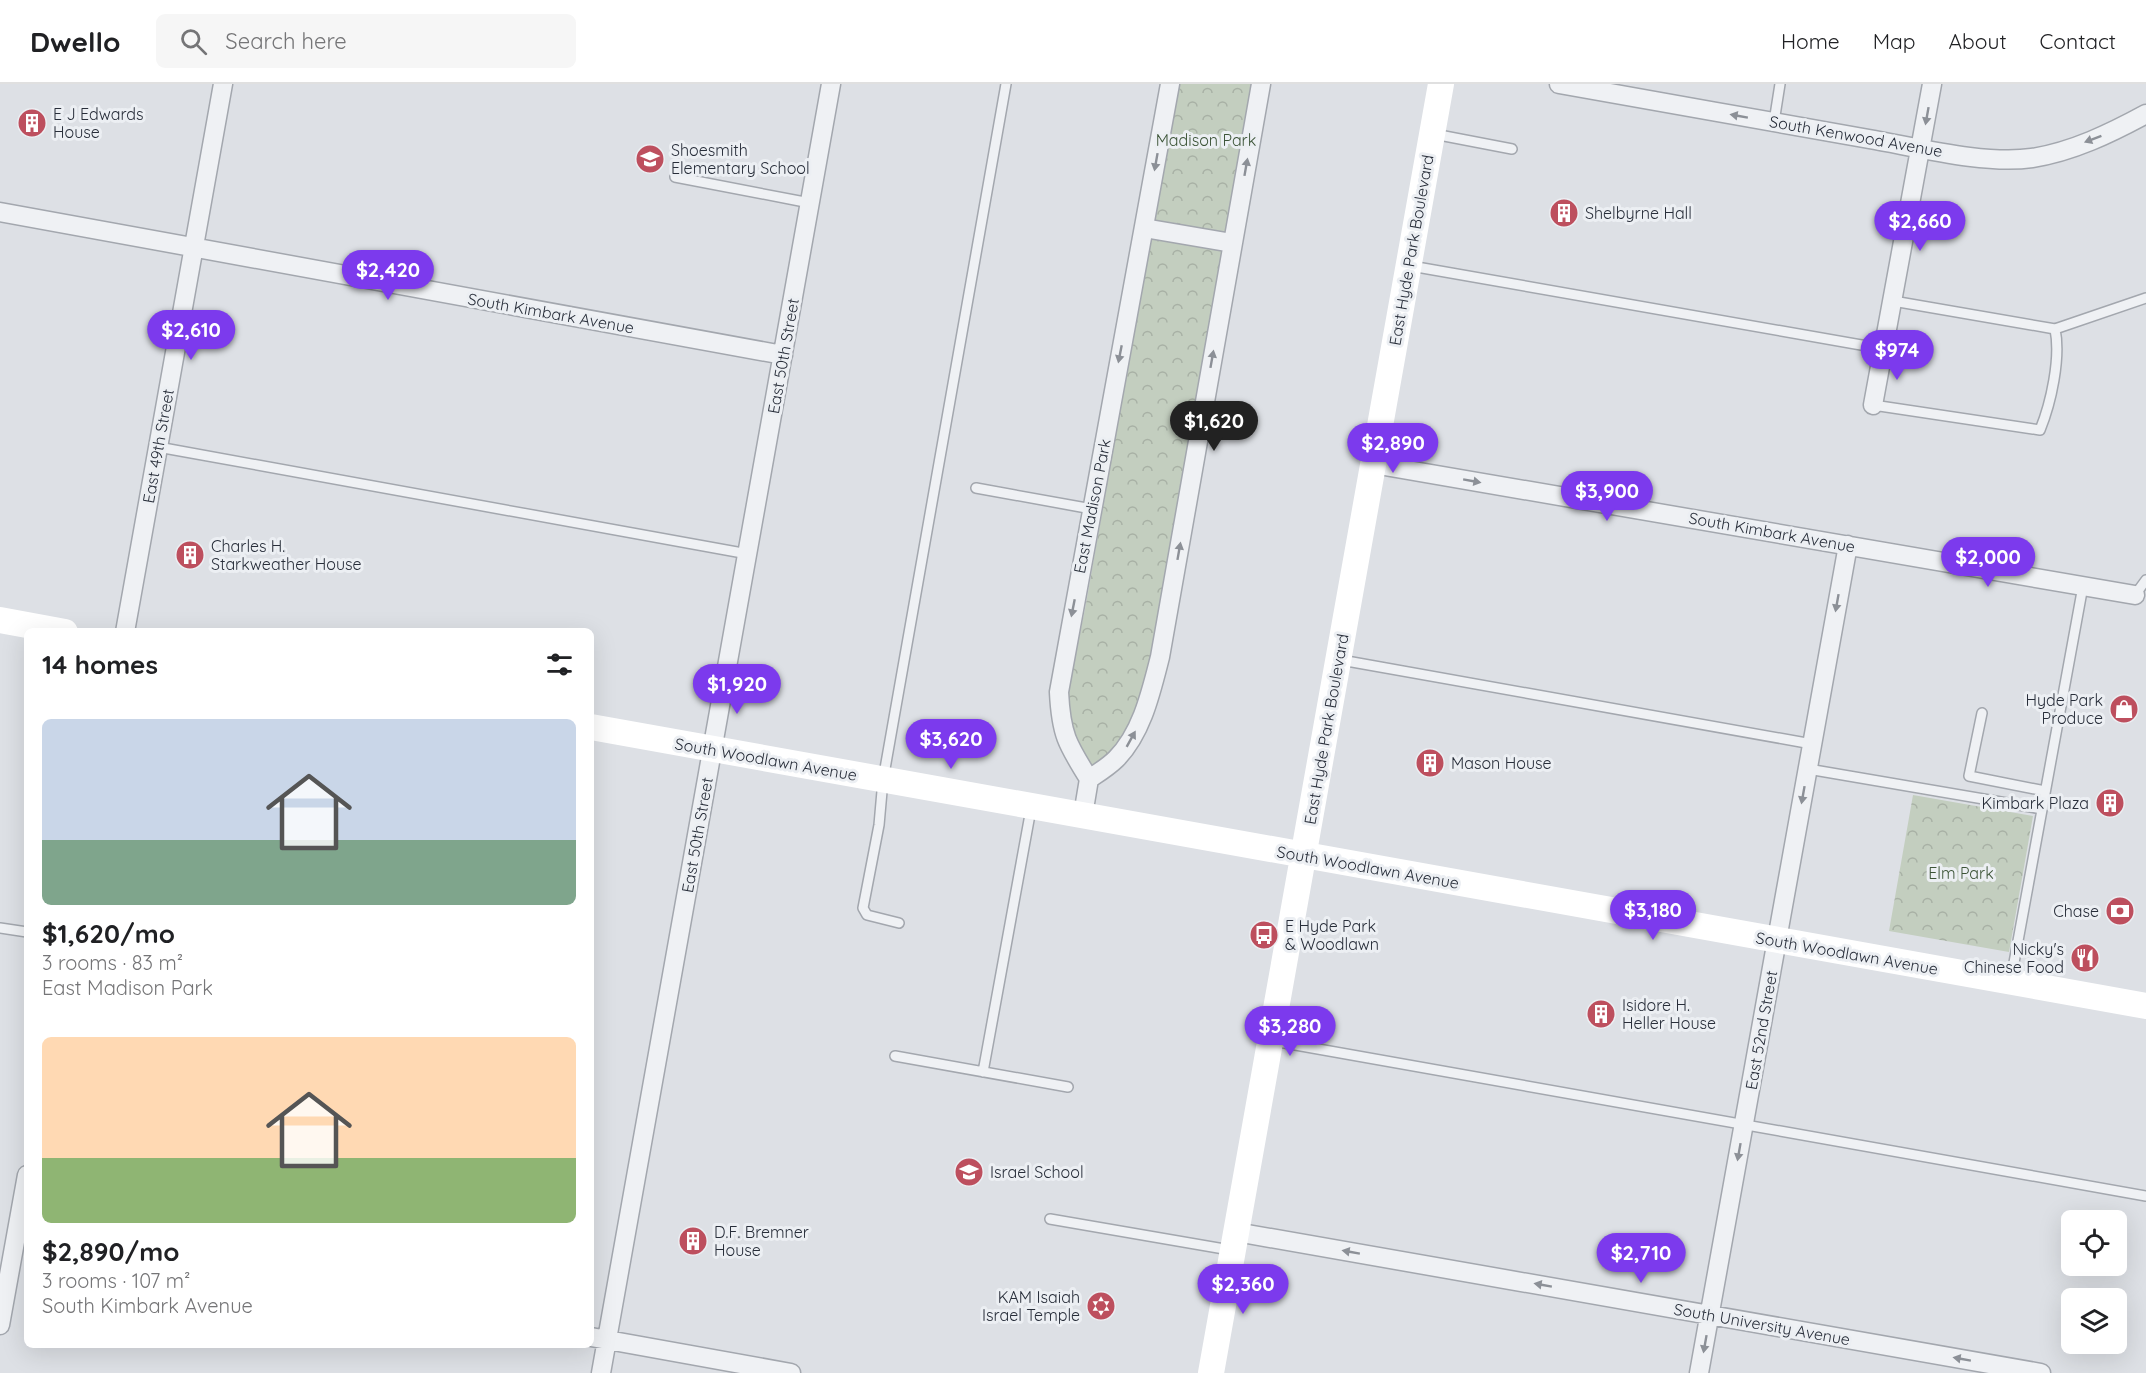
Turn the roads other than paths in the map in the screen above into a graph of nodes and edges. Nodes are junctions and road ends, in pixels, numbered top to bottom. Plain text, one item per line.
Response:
1 (223, 84) edge
2 (831, 84) edge
3 (1006, 84) edge
4 (1170, 84) edge
5 (1261, 84) edge
6 (1441, 84) edge
7 (1559, 84) edge
8 (1780, 84) edge
9 (1932, 84) edge
10 (2146, 114) edge
11 (1774, 122) junction
12 (1432, 134) junction
13 (1921, 148) junction
14 (1512, 149) dead end
15 (675, 177) dead end
16 (810, 203) junction
17 (0, 212) edge
18 (1144, 228) junction
19 (1232, 243) junction
20 (193, 247) junction
21 (1408, 265) junction
22 (2146, 298) edge
23 (1893, 301) junction
24 (2055, 329) junction
25 (1884, 349) junction
26 (783, 355) junction
27 (1874, 405) joint
28 (158, 447) junction
29 (1373, 464) junction
30 (976, 488) dead end
31 (1092, 509) junction
32 (1848, 545) junction
33 (748, 554) junction
34 (2146, 580) edge
35 (2083, 586) junction
36 (2135, 595) joint
37 (0, 620) edge
38 (43, 628) edge
39 (126, 628) edge
40 (1338, 660) junction
41 (1982, 714) dead end
42 (594, 728) edge
43 (1812, 744) junction
44 (713, 749) junction
45 (1808, 769) junction
46 (1089, 779) junction
47 (883, 780) junction
48 (2045, 791) junction
49 (1031, 807) junction
50 (2042, 809) junction
51 (1083, 815) junction
52 (1304, 856) junction
53 (899, 923) dead end
54 (0, 927) edge
55 (24, 931) edge
56 (1777, 941) junction
57 (2010, 982) junction
58 (2146, 1006) edge
59 (1270, 1041) junction
60 (895, 1056) dead end
61 (983, 1072) junction
62 (1068, 1087) dead end
63 (1744, 1125) junction
64 (24, 1189) edge
65 (2146, 1196) edge
66 (1050, 1219) dead end
67 (14, 1235) edge
68 (1234, 1241) junction
69 (1710, 1314) junction
70 (0, 1325) edge
71 (599, 1339) edge
72 (601, 1373) edge
73 (791, 1373) edge
74 (1211, 1373) edge
75 (1699, 1373) edge
76 (2041, 1373) edge

1 - 20 street, East 49th Street
2 - 16 street, East 50th Street
3 - 47 lane
4 -> 18 street, East Madison Park
19 -> 5 street
6 - 12 street, East Hyde Park Boulevard
11 -> 7 street, South Kenwood Avenue
8 - 11 lane
9 -> 13 street
10 -> 13 street, South Kenwood Avenue
11 - 13 street, South Kenwood Avenue
12 - 14 lane
12 - 21 street, East Hyde Park Boulevard
13 - 23 street
15 - 16 lane
16 - 26 street, East 50th Street
17 - 20 street, South Kimbark Avenue
18 - 19 street
18 -> 31 street, East Madison Park
46 -> 19 street
20 - 26 street, South Kimbark Avenue
20 - 28 street, East 49th Street
21 - 25 lane
21 - 29 street, East Hyde Park Boulevard
22 - 24 lane
23 - 24 lane
23 - 25 street
24 - 27 lane
25 - 27 street
26 - 33 street, East 50th Street
28 - 33 lane
28 - 39 street, East 49th Street
29 -> 32 street, South Kimbark Avenue
29 - 40 street, East Hyde Park Boulevard
30 - 31 lane
31 -> 46 street, East Madison Park
32 - 35 street, South Kimbark Avenue
32 -> 43 street, East 52nd Street
33 - 44 street, East 50th Street
34 - 36 lane
35 - 36 street, South Kimbark Avenue
35 - 48 lane
37 - 38 street
40 - 43 lane
40 - 52 street, East Hyde Park Boulevard
41 - 48 lane
42 - 44 street, South Woodlawn Avenue
43 - 45 street, East 52nd Street
44 - 47 street, South Woodlawn Avenue
44 - 71 street, East 50th Street
45 - 50 lane
45 -> 56 street, East 52nd Street
46 - 51 street
47 - 49 street, South Woodlawn Avenue
47 - 53 lane
48 - 50 lane
49 - 51 street, South Woodlawn Avenue
49 - 61 lane
50 - 57 lane
51 - 52 street, South Woodlawn Avenue
52 - 56 street, South Woodlawn Avenue
52 - 59 street, East Hyde Park Boulevard
54 - 55 lane
56 - 57 street, South Woodlawn Avenue
56 - 63 street, East 52nd Street
57 - 58 street, South Woodlawn Avenue
59 - 63 lane
59 - 68 street, East Hyde Park Boulevard
60 - 61 lane
61 - 62 lane
63 - 65 lane
63 -> 69 street, East 52nd Street
64 - 67 street
66 - 68 lane
67 - 70 street
69 -> 68 street, South University Avenue
68 - 74 street, East Hyde Park Boulevard
69 -> 75 street, East 52nd Street
76 -> 69 street, South University Avenue
71 - 72 street, East 50th Street
71 - 73 street

